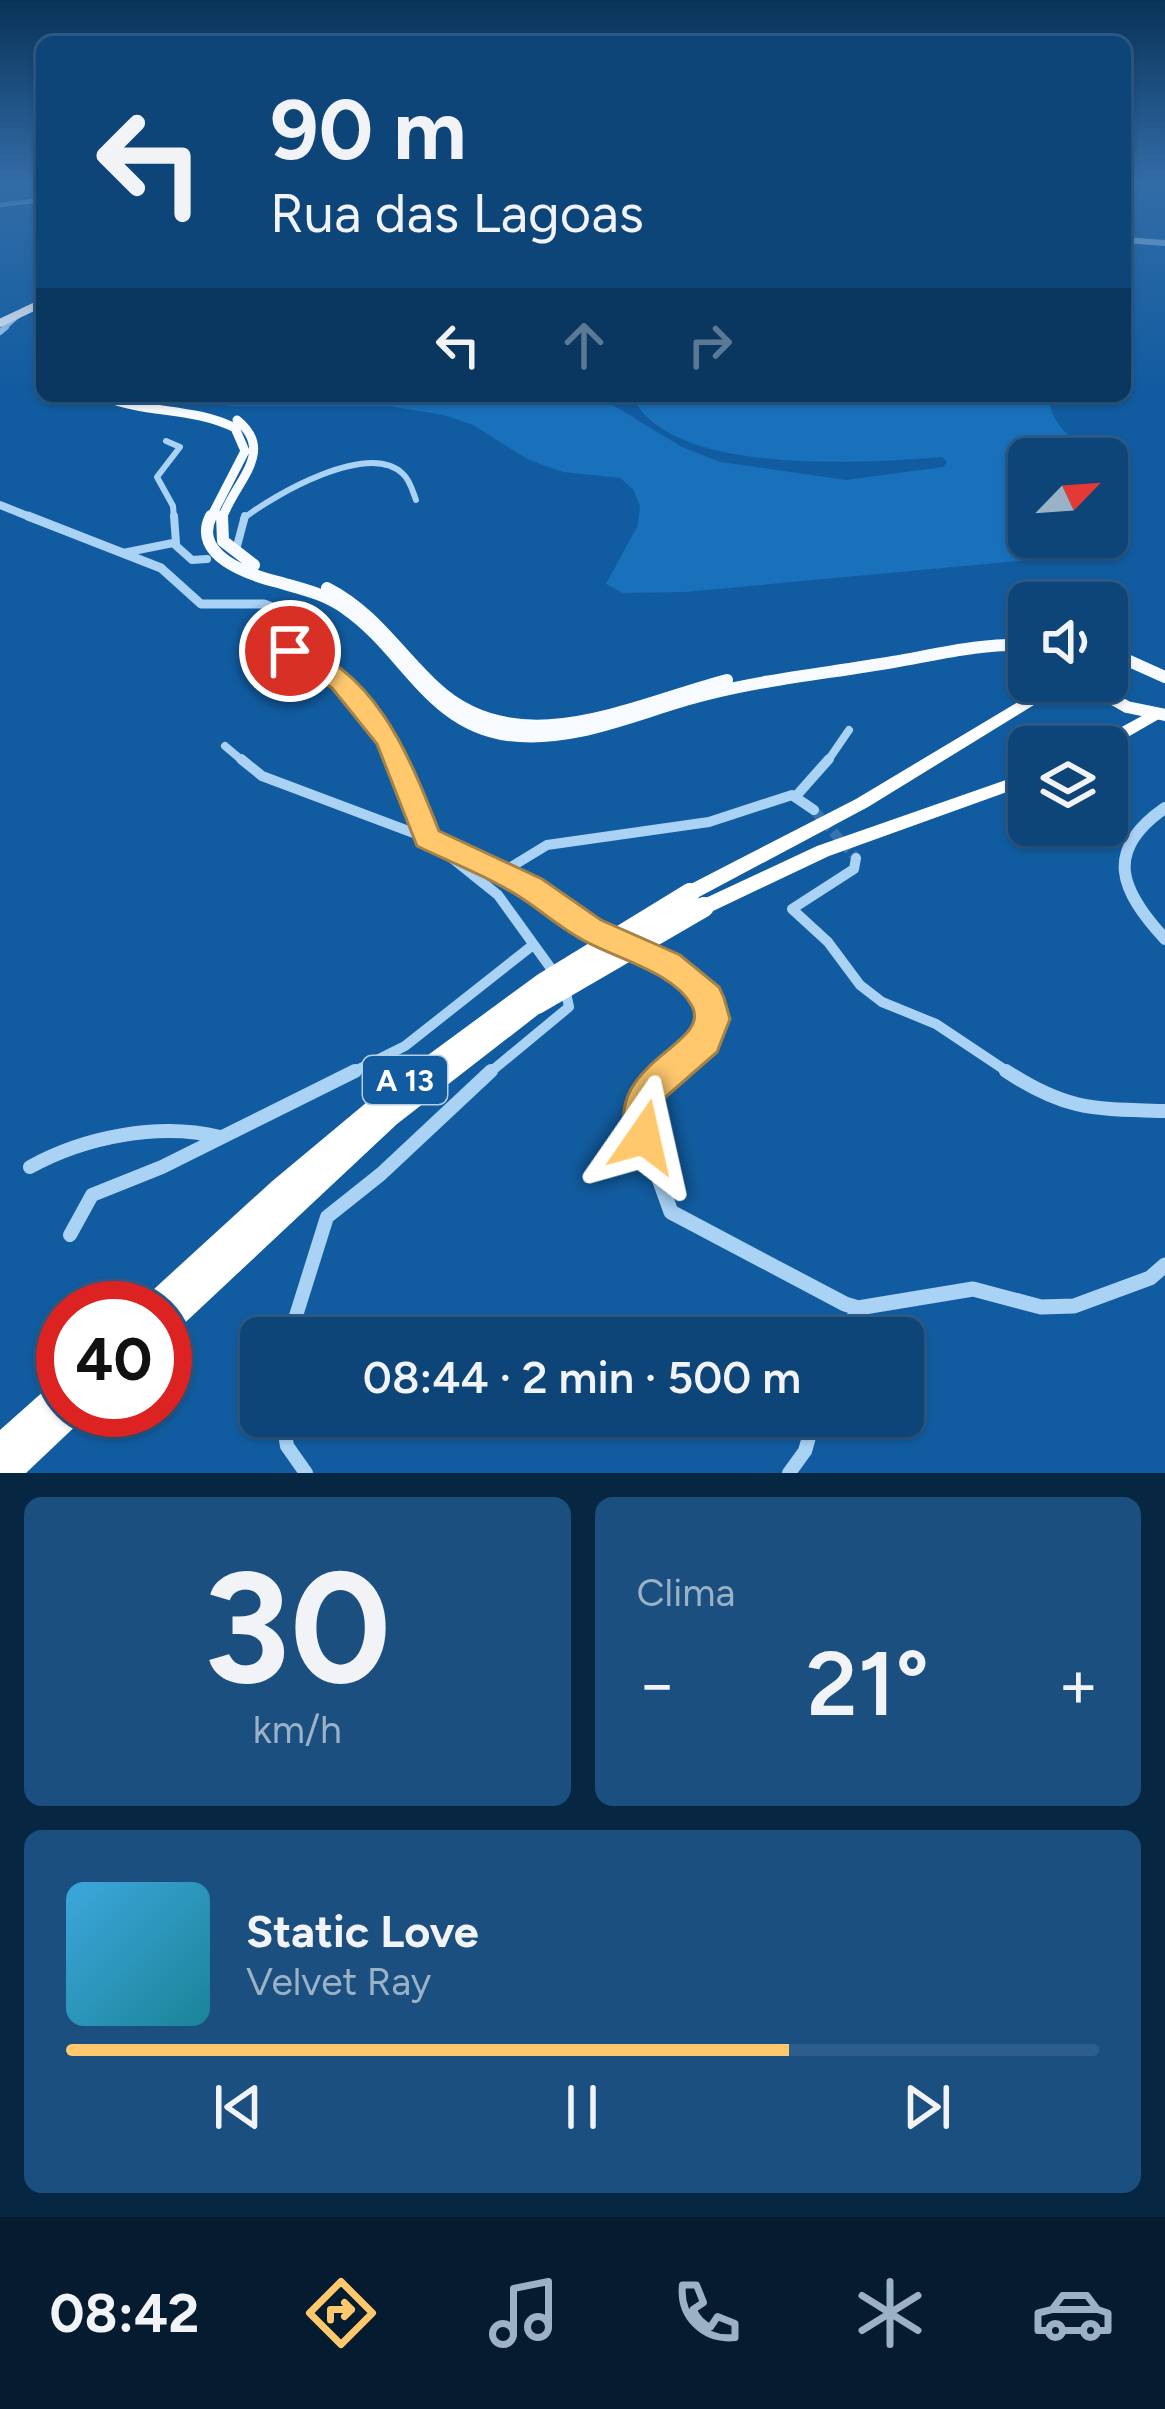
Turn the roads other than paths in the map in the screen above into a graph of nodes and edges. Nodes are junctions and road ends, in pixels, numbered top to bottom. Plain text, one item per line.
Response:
1 (36, 306) edge
2 (0, 328) edge
3 (120, 402) edge
4 (154, 402) edge
5 (166, 441) dead end
6 (416, 500) dead end
7 (0, 505) edge
8 (176, 543) junction
9 (237, 546) dead end
10 (123, 553) junction
11 (207, 559) dead end
12 (1008, 640) edge
13 (1008, 644) edge
14 (1128, 659) edge
15 (1164, 676) edge
16 (1029, 702) edge
17 (1117, 702) edge
18 (1159, 715) edge
19 (849, 730) dead end
20 (1128, 731) edge
21 (225, 746) dead end
22 (1008, 785) edge
23 (797, 795) junction
24 (1165, 808) edge
25 (814, 810) tunnel mouth
26 (427, 838) junction
27 (856, 858) dead end
28 (501, 873) junction
29 (697, 900) junction
30 (1165, 939) edge
31 (533, 945) junction
32 (1165, 1111) edge
33 (220, 1137) junction
34 (30, 1168) dead end
35 (70, 1235) dead end
36 (1165, 1265) edge
37 (180, 1281) edge
38 (192, 1298) edge
39 (858, 1307) junction
40 (296, 1317) edge
41 (853, 1317) edge
42 (36, 1415) edge
43 (45, 1437) edge
44 (285, 1437) edge
45 (809, 1437) edge
46 (0, 1449) edge
47 (6, 1473) edge
48 (306, 1473) edge
49 (789, 1473) edge

1 - 2 main road
3 - 13 main road
4 - 12 main road
5 - 8 street
6 - 9 street
7 - 10 street
8 - 10 street
8 - 11 street
10 - 26 street
14 - 15 main road
16 - 29 highway, A 13
17 - 18 main road
18 - 20 highway
19 - 23 street
21 - 26 street
22 - 29 highway, A 13
23 - 25 street
23 - 28 street
24 - 30 street
26 - 28 street
26 - 31 street
27 - 32 street
28 - 39 street
29 - 37 highway, A 13, bridge
29 - 38 highway, A 13, bridge
31 - 33 street
31 - 40 street
33 - 34 street
33 - 35 street
36 - 39 street
39 - 41 street
42 - 46 highway
43 - 47 highway
44 - 48 street
45 - 49 street

